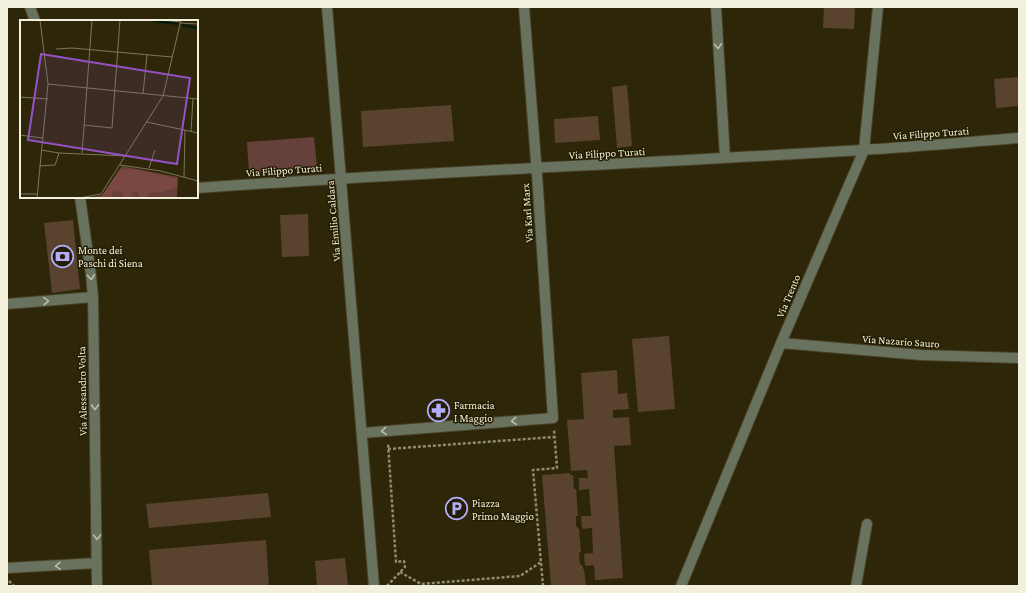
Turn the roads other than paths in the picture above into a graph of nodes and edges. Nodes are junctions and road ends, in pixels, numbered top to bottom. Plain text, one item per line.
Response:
1 (30, 7) edge
2 (327, 7) edge
3 (524, 7) edge
4 (716, 7) edge
5 (878, 7) edge
6 (35, 20) edge
7 (1019, 138) edge
8 (864, 150) junction
9 (725, 158) junction
10 (536, 169) junction
11 (341, 178) junction
12 (198, 188) edge
13 (80, 198) edge
14 (93, 297) junction
15 (7, 304) edge
16 (781, 343) junction
17 (1019, 358) edge
18 (362, 433) junction
19 (867, 524) dead end
20 (97, 564) junction
21 (7, 568) edge
22 (98, 586) edge
23 (374, 586) edge
24 (681, 586) edge
25 (856, 586) edge

1 - 6 street
2 - 11 street, Via Emilio Caldara
3 - 10 street, Via Karl Marx
4 -> 9 street
5 - 8 street, Via Trento
7 - 8 street, Via Filippo Turati
8 - 9 street, Via Filippo Turati
8 - 16 street, Via Trento
9 - 10 street, Via Filippo Turati
10 - 11 street, Via Filippo Turati
10 -> 18 street, Via Karl Marx
11 - 12 street, Via Filippo Turati
11 - 18 street, Via Emilio Caldara
13 -> 14 street, Via Alessandro Volta
15 -> 14 street
14 -> 20 street, Via Alessandro Volta
16 - 17 street, Via Nazario Sauro
16 - 24 street, Via Trento
18 - 23 street
19 - 25 street
20 -> 21 street
20 - 22 street, Via Alessandro Volta

